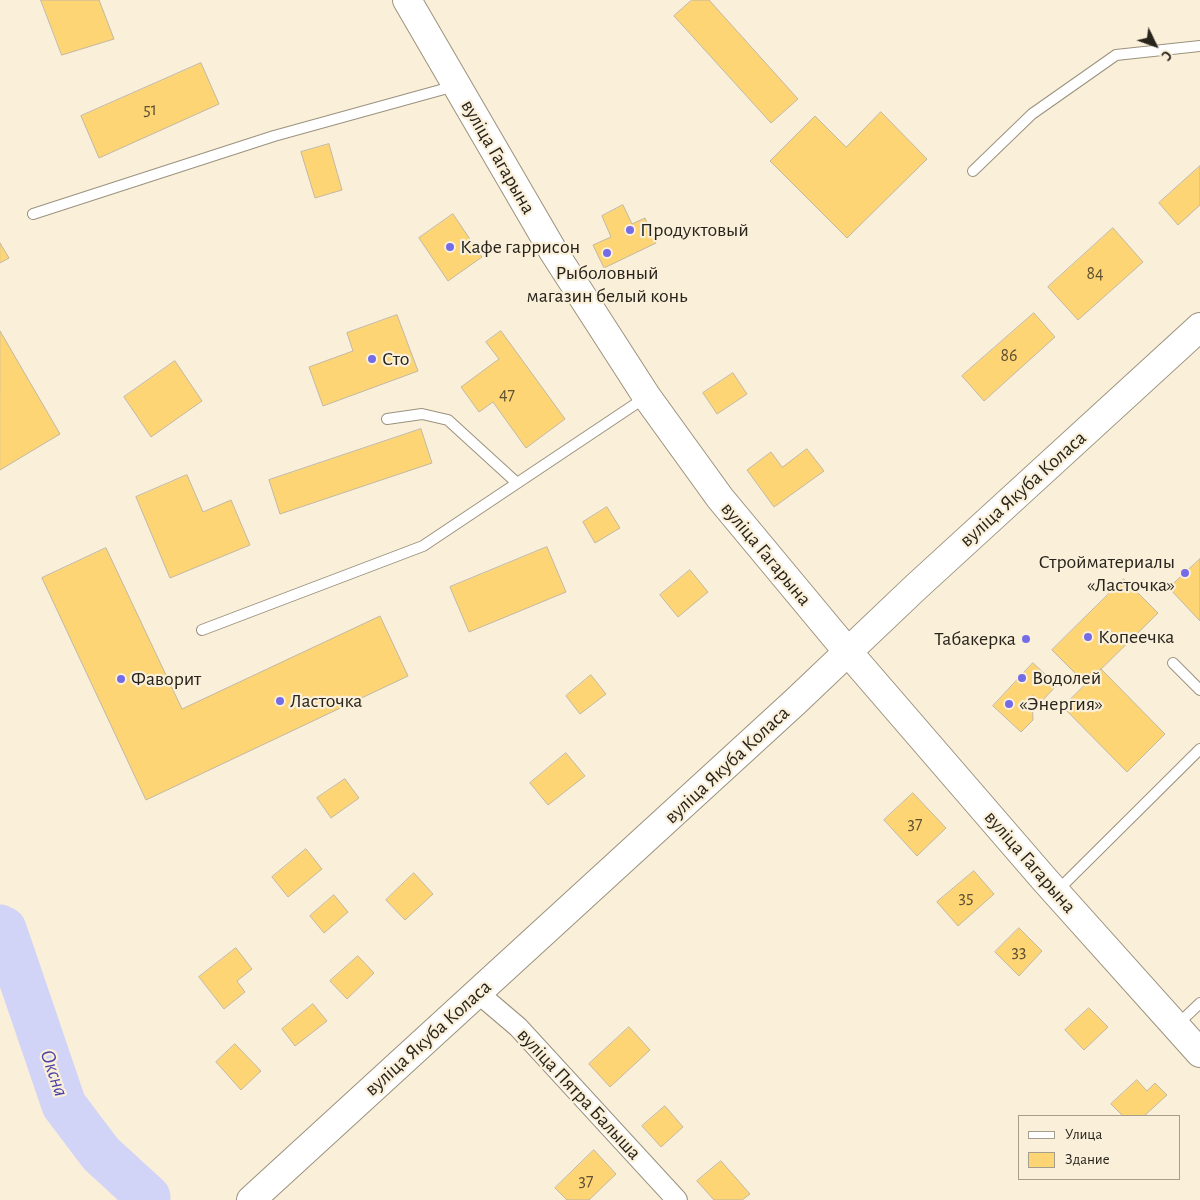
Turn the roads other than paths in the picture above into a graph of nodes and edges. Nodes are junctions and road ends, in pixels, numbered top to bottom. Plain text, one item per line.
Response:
1 (407, 0) edge
2 (1200, 46) edge
3 (456, 86) junction
4 (974, 171) dead end
5 (33, 214) dead end
6 (1200, 327) edge
7 (647, 397) junction
8 (387, 419) dead end
9 (517, 483) junction
10 (202, 630) dead end
11 (848, 652) junction
12 (1173, 663) dead end
13 (1200, 690) edge
14 (1200, 749) edge
15 (1056, 892) junction
16 (478, 993) junction
17 (1200, 1003) edge
18 (1176, 1026) junction
19 (1200, 1053) edge
20 (251, 1200) edge
21 (677, 1200) edge

1 - 3 main road, вуліца Гагарына
2 - 4 lane
3 - 5 lane
3 - 7 main road, вуліца Гагарына
6 - 11 main road, вуліца Якуба Коласа
7 - 9 lane
7 - 11 main road, вуліца Гагарына
8 - 9 lane
9 - 10 lane
11 - 15 main road, вуліца Гагарына
11 - 16 main road, вуліца Якуба Коласа
12 - 13 lane
14 - 15 lane
15 - 18 main road, вуліца Гагарына
16 - 20 main road, вуліца Якуба Коласа
16 - 21 street, вуліца Пятра Балыша
17 - 18 lane
18 - 19 main road, вуліца Гагарына

